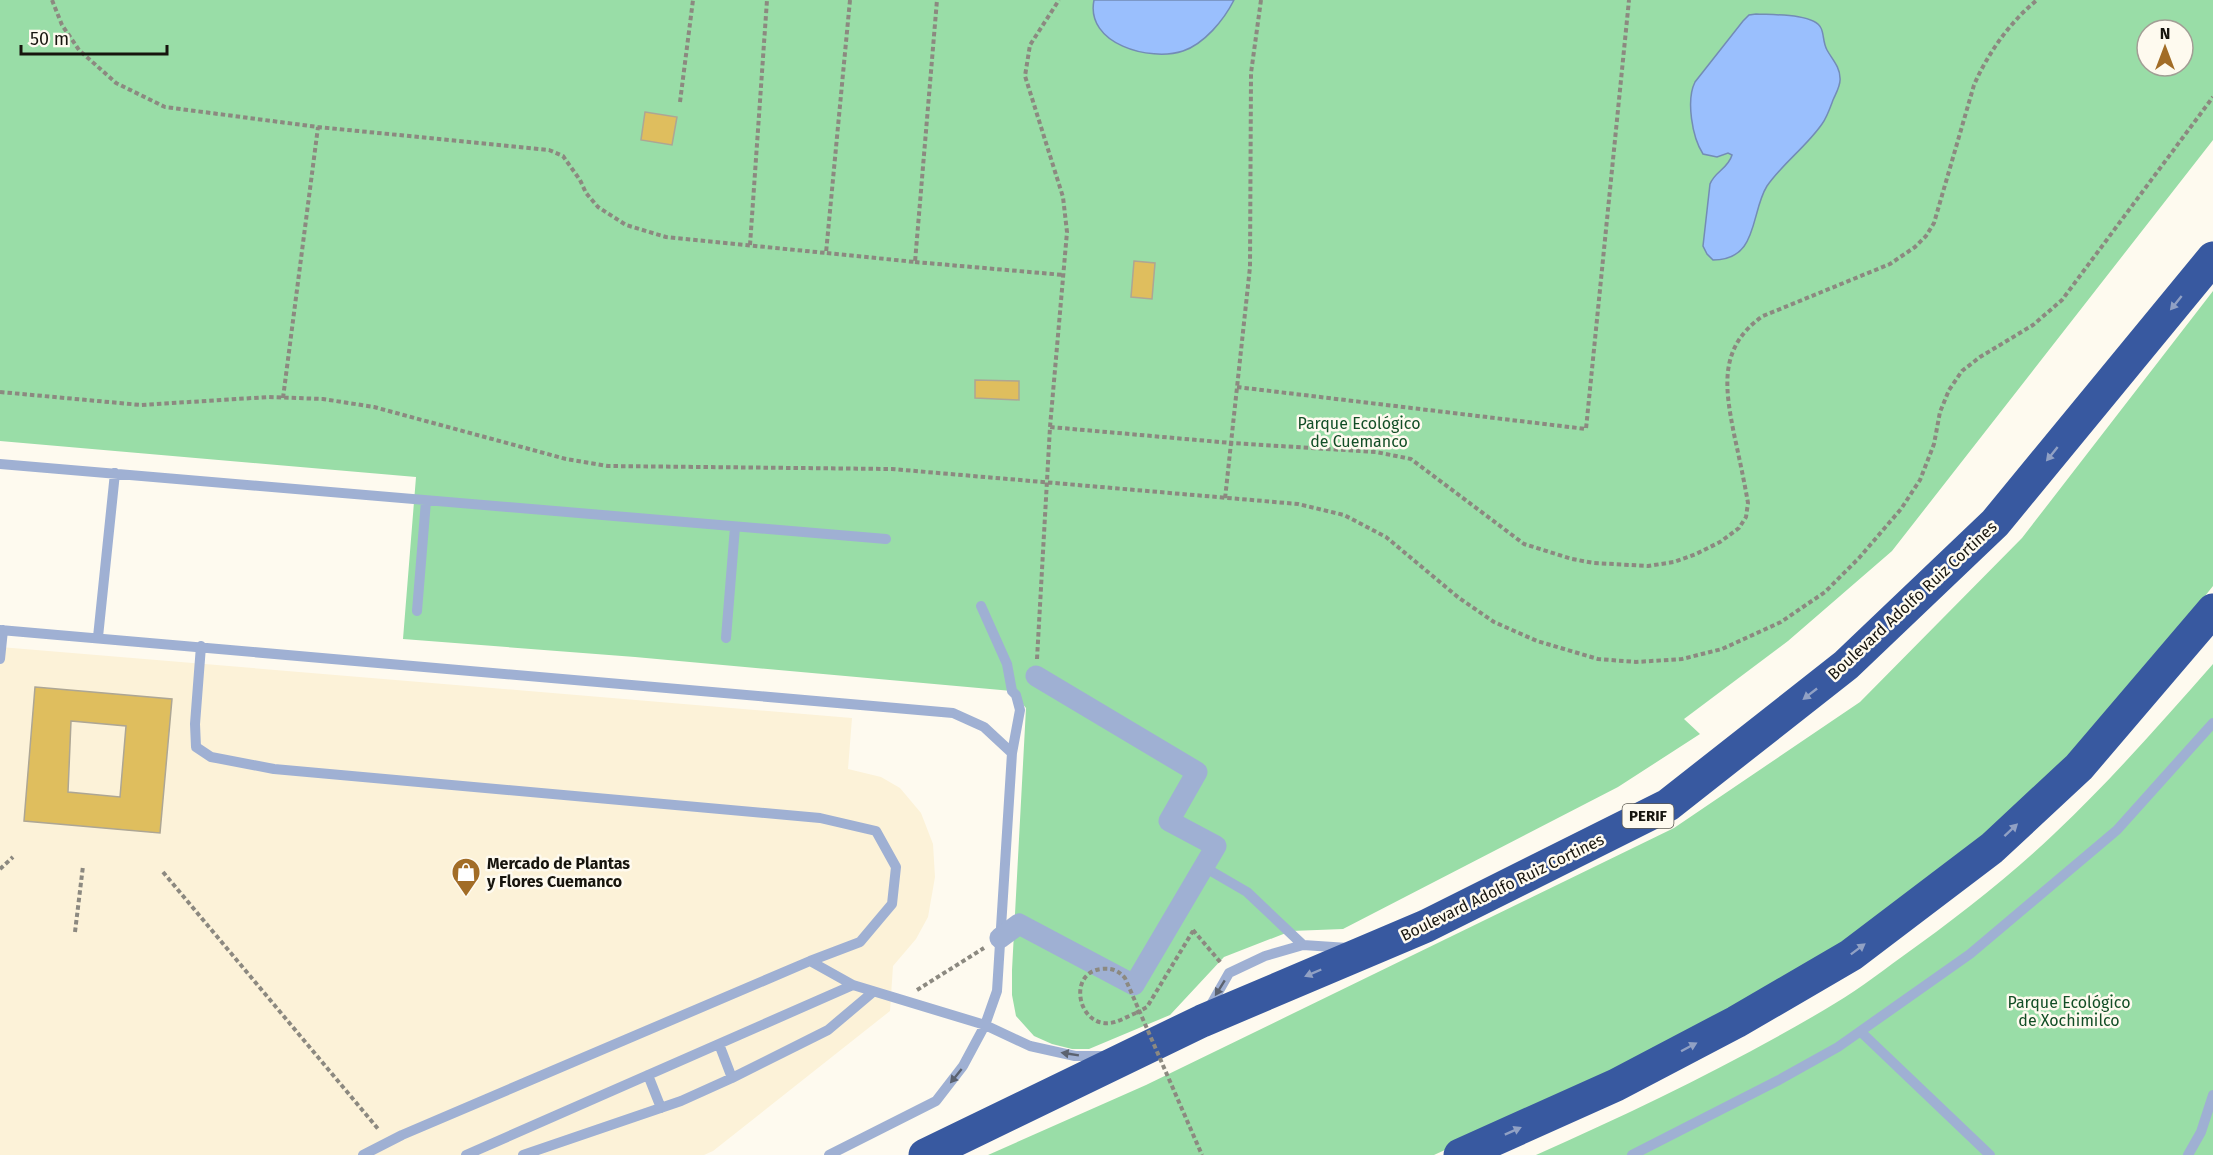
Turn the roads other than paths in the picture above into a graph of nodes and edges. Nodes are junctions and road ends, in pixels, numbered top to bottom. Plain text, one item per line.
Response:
1 (2213, 258) edge
2 (0, 464) edge
3 (115, 473) junction
4 (426, 501) junction
5 (735, 527) junction
6 (886, 539) dead end
7 (981, 606) dead end
8 (2213, 610) edge
9 (417, 611) dead end
10 (2, 630) edge
11 (98, 637) junction
12 (726, 638) dead end
13 (201, 646) junction
14 (0, 659) edge
15 (1036, 676) road end
16 (2213, 723) edge
17 (1012, 753) junction
18 (1204, 867) junction
19 (1000, 938) junction
20 (1303, 945) junction
21 (1370, 949) junction
22 (810, 961) junction
23 (853, 985) junction
24 (873, 992) junction
25 (1202, 1021) junction
26 (985, 1025) junction
27 (1861, 1032) junction
28 (719, 1044) junction
29 (1128, 1056) junction
30 (648, 1075) junction
31 (732, 1078) junction
32 (2213, 1095) edge
33 (661, 1108) junction
34 (363, 1155) edge
35 (466, 1155) edge
36 (523, 1155) edge
37 (829, 1155) edge
38 (925, 1155) edge
39 (1460, 1155) edge
40 (1632, 1155) edge
41 (1990, 1155) edge
42 (2188, 1155) edge

1 -> 21 highway, Boulevard Adolfo Ruiz Cortines / PERIF
2 - 3 lane
3 - 4 lane
3 - 11 lane
4 - 5 lane
4 - 9 lane
5 - 6 lane
5 - 12 lane
7 - 17 lane
39 -> 8 highway
10 - 11 lane
10 - 14 lane
11 - 13 lane
13 - 17 lane
13 - 22 lane
15 - 18 street
16 - 27 lane
17 - 19 lane
18 - 19 street
18 - 20 lane
19 - 26 lane
20 - 21 lane
20 -> 25 lane
21 -> 25 highway, Boulevard Adolfo Ruiz Cortines / PERIF
22 - 23 lane
22 - 34 lane
23 - 24 lane
23 - 28 lane
24 - 26 lane
24 - 31 lane
25 - 29 highway, Boulevard Adolfo Ruiz Cortines / PERIF
29 -> 26 lane
26 -> 37 lane
27 - 40 lane
27 - 41 lane
28 - 30 lane
28 - 31 lane
29 - 38 highway, Boulevard Adolfo Ruiz Cortines / PERIF
30 - 33 lane
30 - 35 lane
31 - 33 lane
32 - 42 lane
33 - 36 lane

